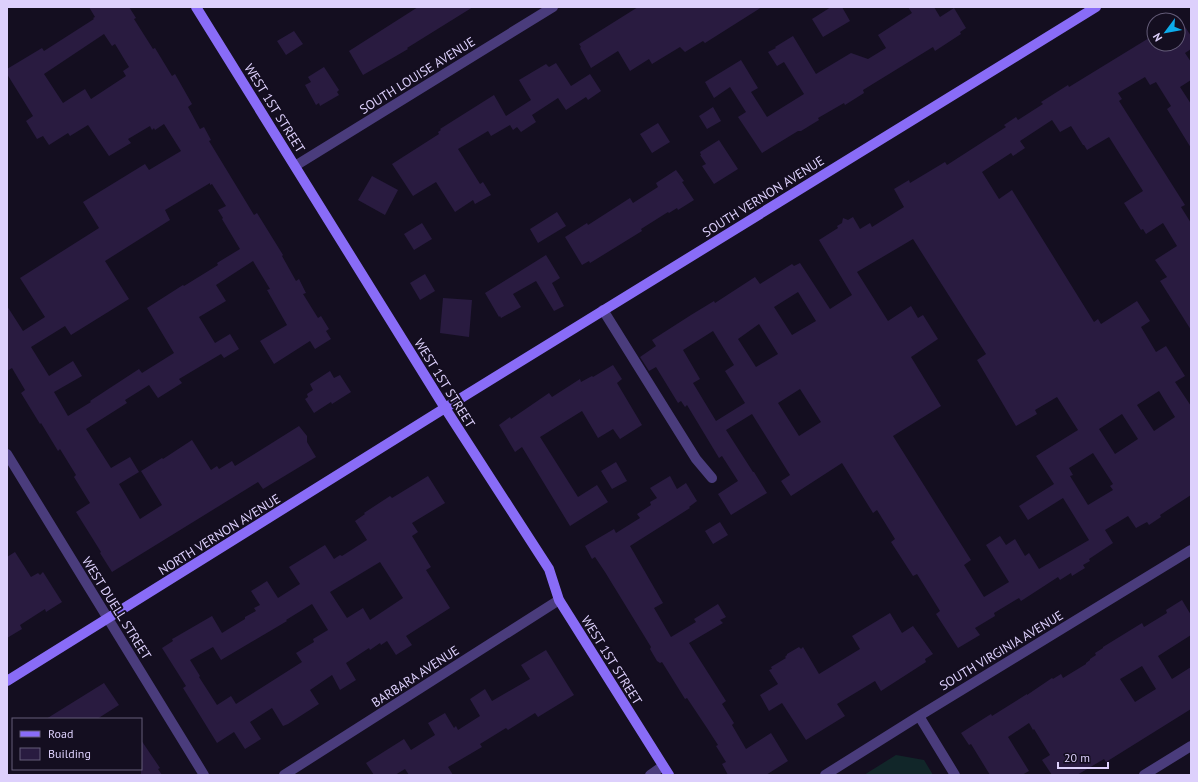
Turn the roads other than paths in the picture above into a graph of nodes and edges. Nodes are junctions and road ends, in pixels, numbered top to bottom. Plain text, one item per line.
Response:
1 (196, 7) edge
2 (553, 7) edge
3 (1096, 7) edge
4 (295, 166) junction
5 (603, 310) junction
6 (445, 408) junction
7 (7, 454) edge
8 (712, 478) dead end
9 (1191, 550) edge
10 (559, 600) junction
11 (108, 619) junction
12 (7, 681) edge
13 (919, 716) junction
14 (1191, 746) edge
15 (666, 771) edge
16 (204, 775) edge
17 (284, 775) edge
18 (650, 775) edge
19 (825, 775) edge
20 (955, 775) edge
21 (1144, 775) edge

1 - 4 street, WEST 1ST STREET
2 - 4 street, SOUTH LOUISE AVENUE
3 - 5 street, SOUTH VERNON AVENUE
4 - 6 street, WEST 1ST STREET
5 - 6 street, SOUTH VERNON AVENUE
5 - 8 street
6 - 10 street, WEST 1ST STREET
6 - 11 street, NORTH VERNON AVENUE
7 - 11 street, WEST DUELL STREET
9 - 13 street, SOUTH VIRGINIA AVENUE
10 - 15 street, WEST 1ST STREET
10 - 17 street, BARBARA AVENUE
11 - 12 street, NORTH VERNON AVENUE
11 - 16 street, WEST DUELL STREET
13 - 19 street, SOUTH VIRGINIA AVENUE
13 - 20 street
14 - 21 street
15 - 18 street

